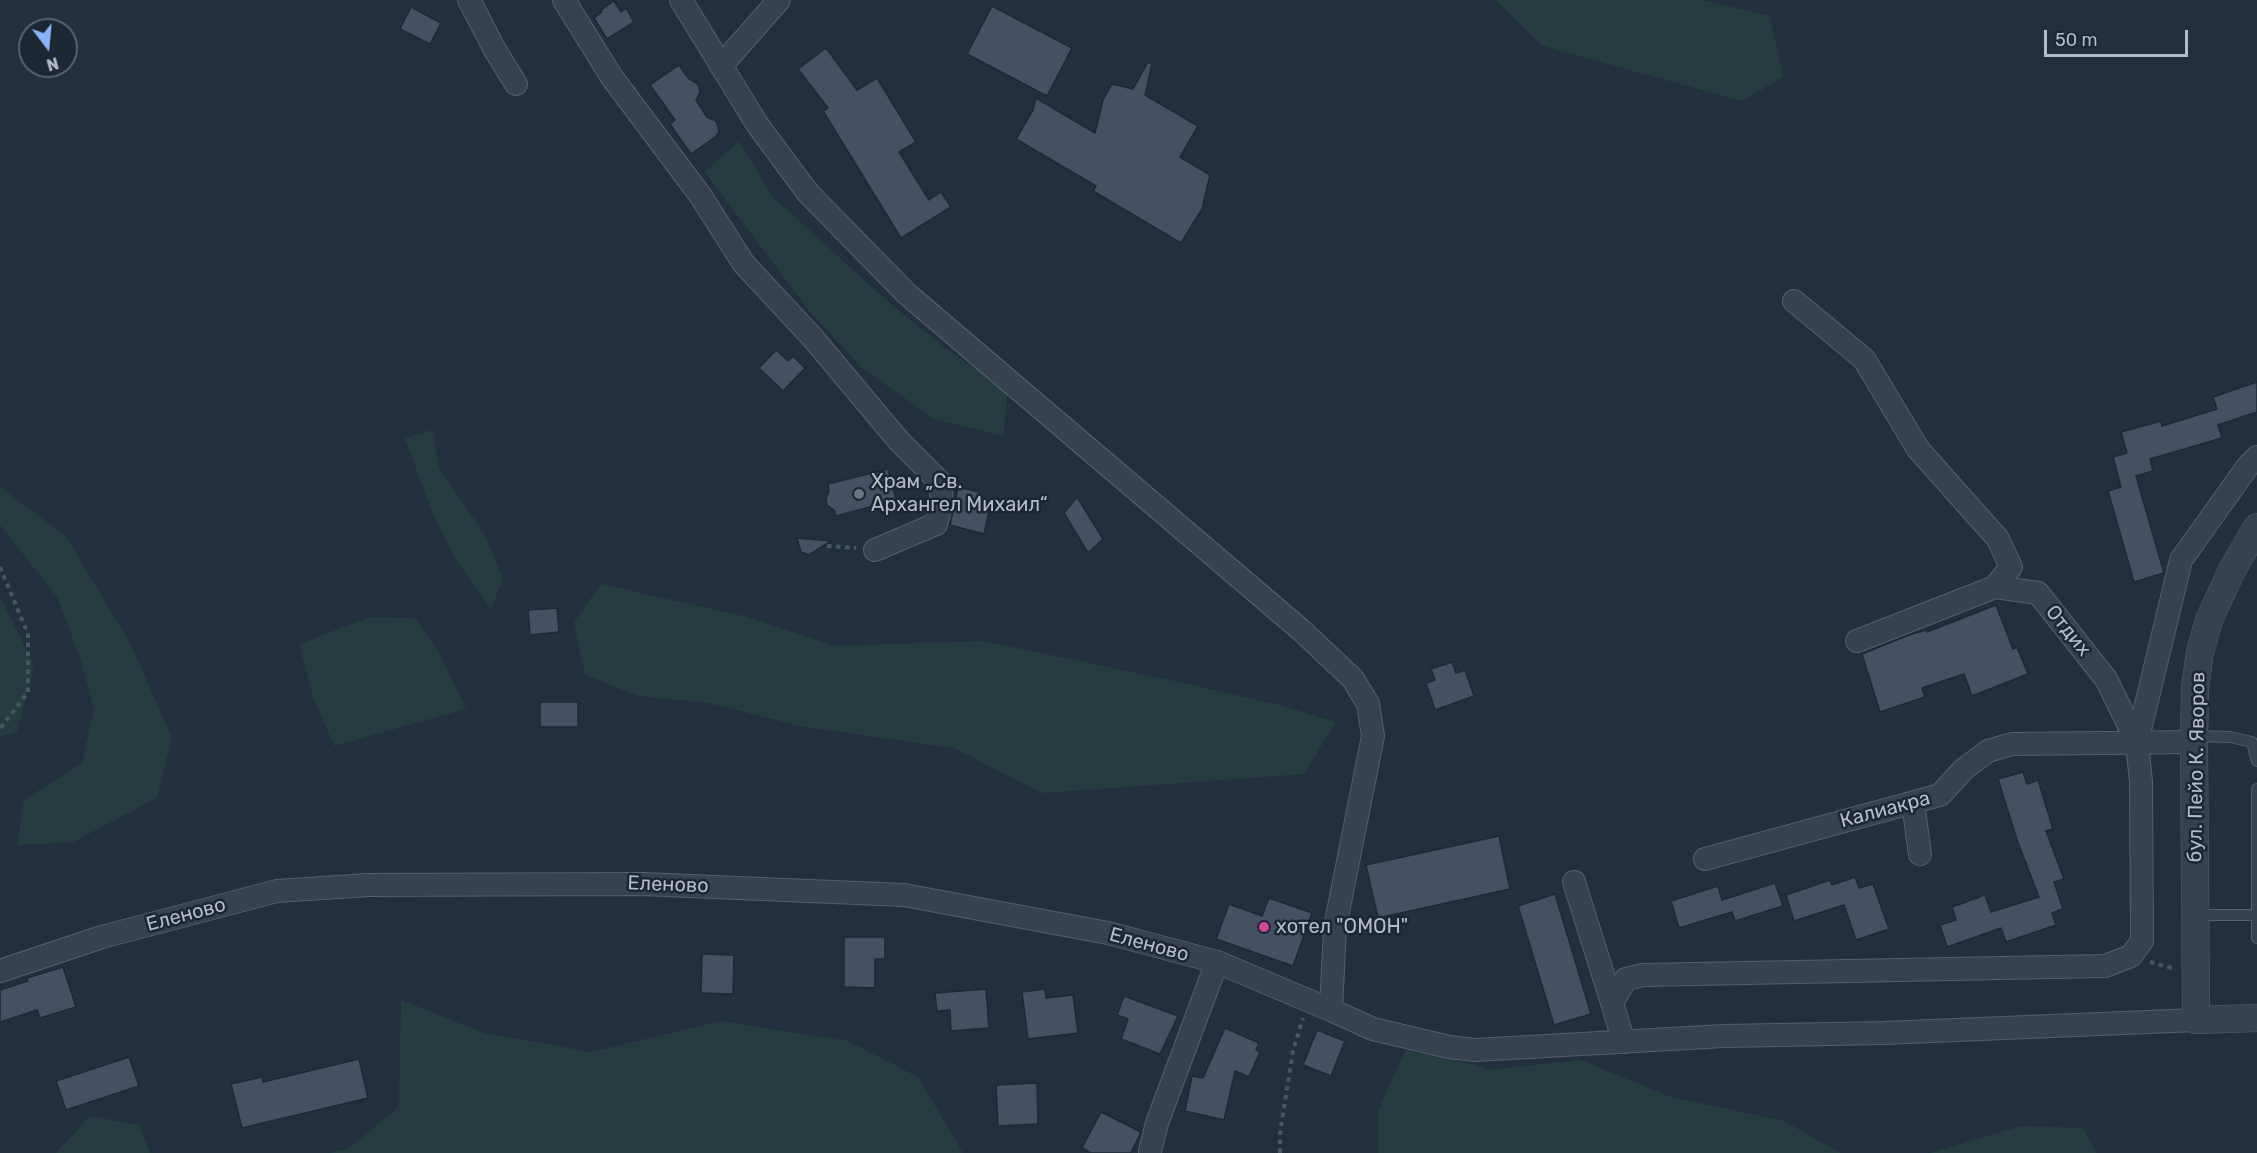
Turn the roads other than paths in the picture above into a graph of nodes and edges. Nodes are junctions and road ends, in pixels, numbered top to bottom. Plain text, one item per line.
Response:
1 (469, 0) edge
2 (564, 0) edge
3 (681, 0) edge
4 (779, 0) edge
5 (721, 66) junction
6 (516, 84) dead end
7 (1794, 302) dead end
8 (2257, 457) edge
9 (2257, 527) edge
10 (875, 550) road end
11 (1995, 587) junction
12 (1857, 641) dead end
13 (2194, 739) junction
14 (2137, 742) junction
15 (2257, 761) edge
16 (2257, 789) edge
17 (1913, 803) junction
18 (1920, 854) dead end
19 (1705, 859) dead end
20 (1574, 882) dead end
21 (2195, 915) junction
22 (2256, 915) edge
23 (2257, 938) edge
24 (1216, 962) junction
25 (0, 971) edge
26 (1611, 1003) junction
27 (1331, 1010) junction
28 (2257, 1018) edge
29 (2196, 1020) junction
30 (1624, 1042) junction
31 (1150, 1151) dead end

1 - 6 street
2 - 10 street
3 - 5 street
4 - 5 street
5 - 27 street
7 - 11 street
8 - 14 street
9 - 13 street, бул. Пейо К. Яворов
11 - 12 street, Отдих
11 - 14 street, Отдих
13 - 14 street, Калиакра
13 - 15 lane
13 - 21 street, бул. Пейо К. Яворов
14 - 17 street, Калиакра
14 - 26 street
16 - 22 lane
17 - 18 street
17 - 19 street, Калиакра
20 - 26 street
21 - 22 lane
21 - 29 street, бул. Пейо К. Яворов
22 - 23 lane
24 - 25 street, Еленово
24 - 27 street, Еленово
24 - 31 street
26 - 30 street
27 - 30 street, Еленово
28 - 29 street
29 - 30 street, Еленово

